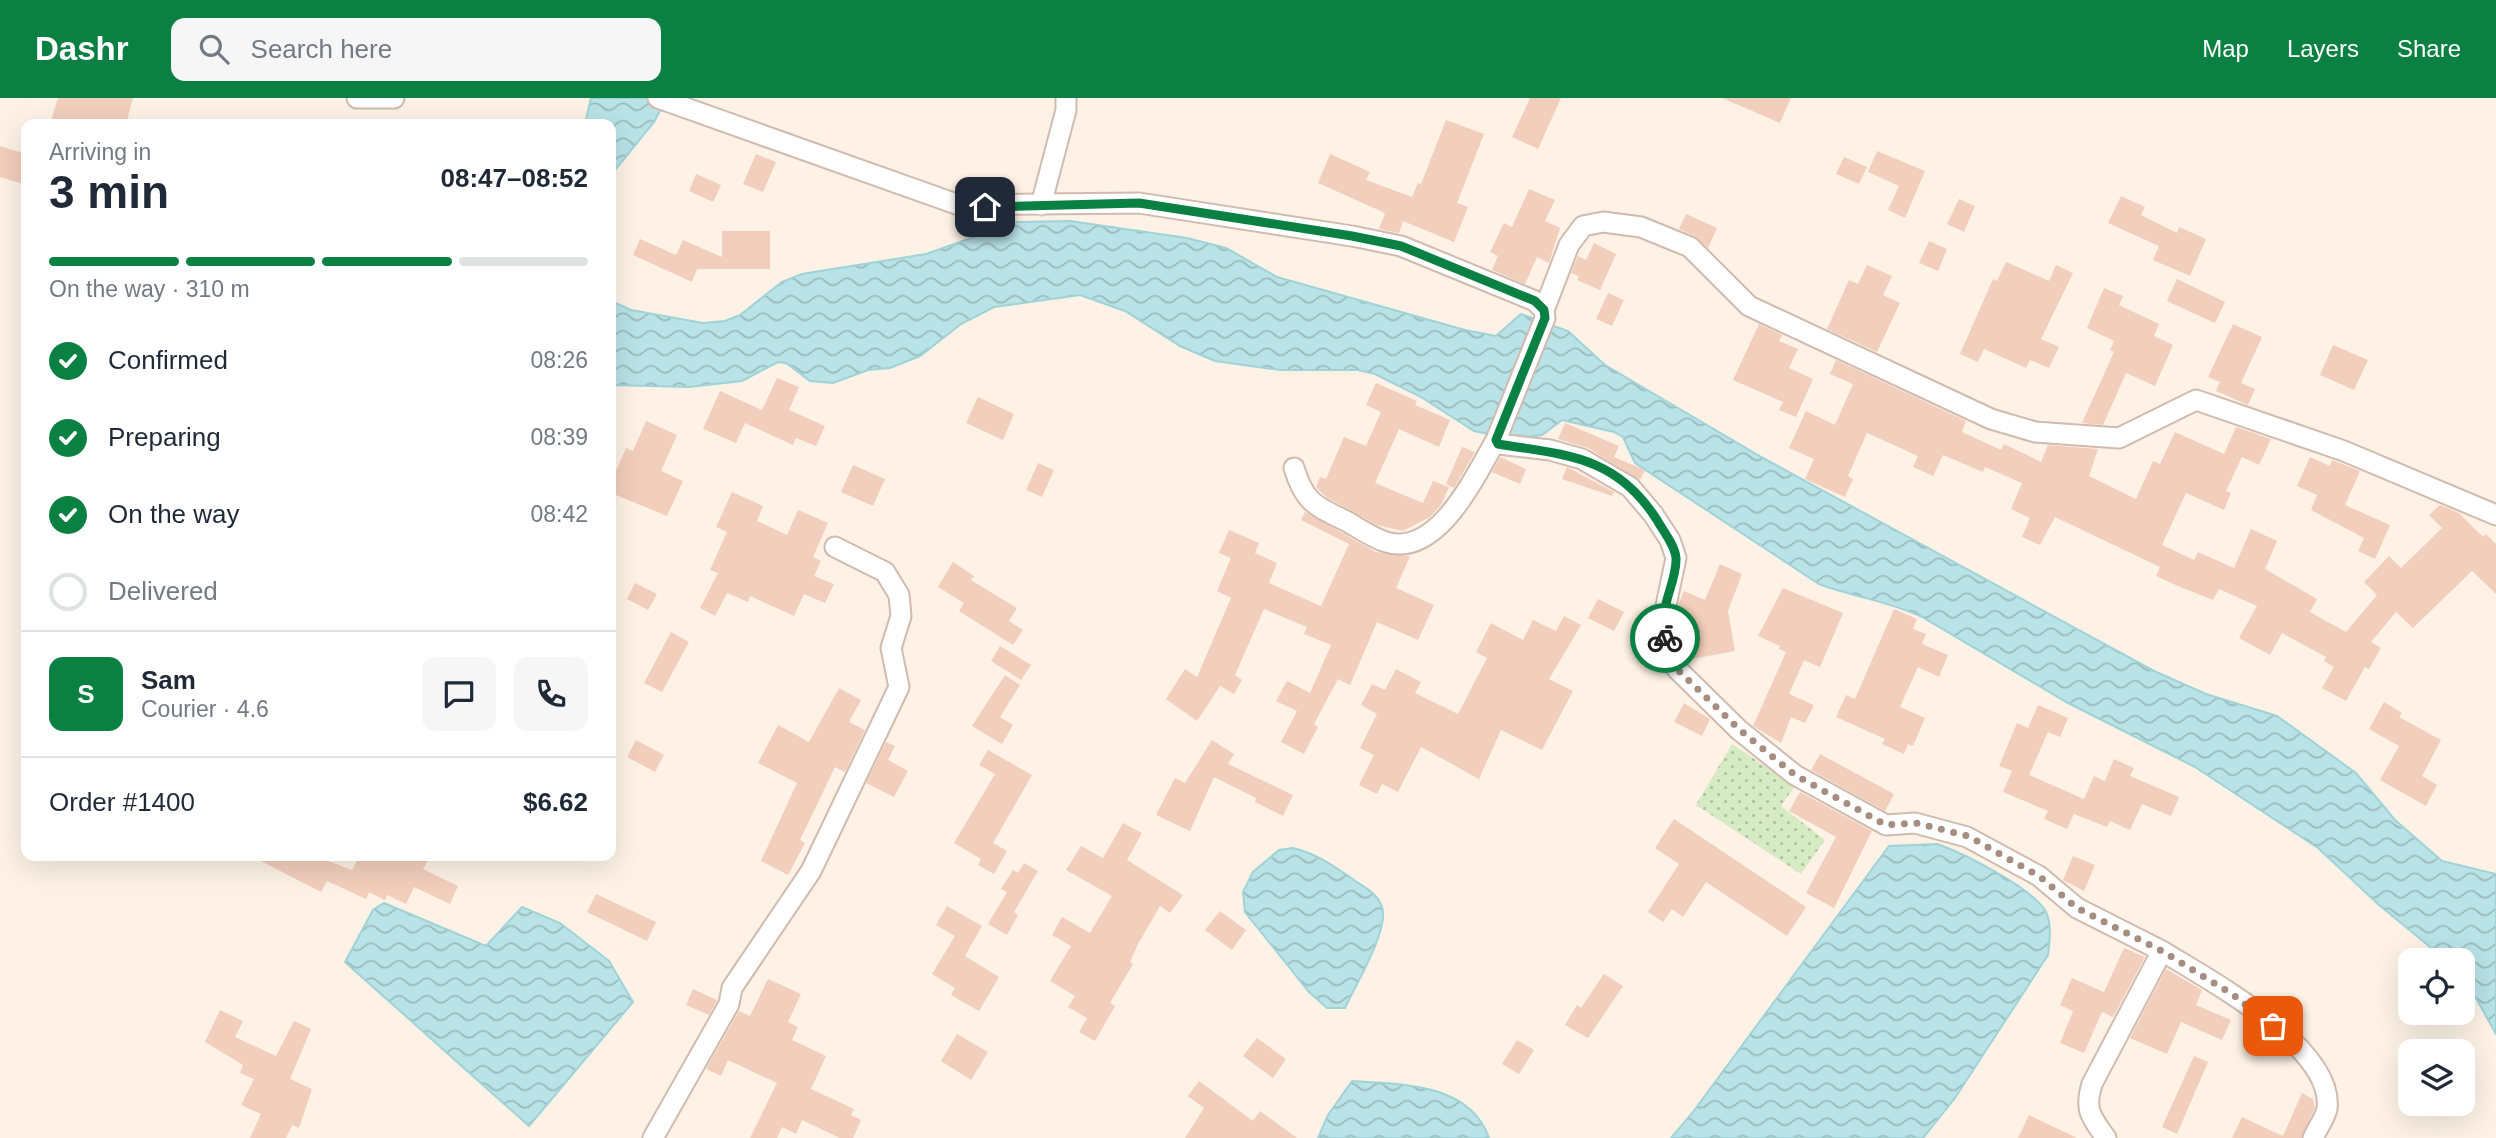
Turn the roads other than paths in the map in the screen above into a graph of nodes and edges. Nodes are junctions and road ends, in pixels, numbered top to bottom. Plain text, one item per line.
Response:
1 (357, 98) edge
2 (394, 98) edge
3 (1066, 98) edge
4 (667, 101) edge
5 (1041, 205) junction
6 (1544, 314) junction
7 (1496, 439) junction
8 (1294, 468) dead end
9 (2496, 515) edge
10 (835, 547) dead end
11 (2162, 951) junction
12 (653, 1138) edge
13 (2106, 1138) edge
14 (2313, 1138) edge

1 - 2 street
3 - 5 street
4 - 5 street
5 - 6 street
6 - 7 street
6 - 9 street
7 - 8 street
7 - 11 street
10 - 12 street
11 - 13 street
11 - 14 street

